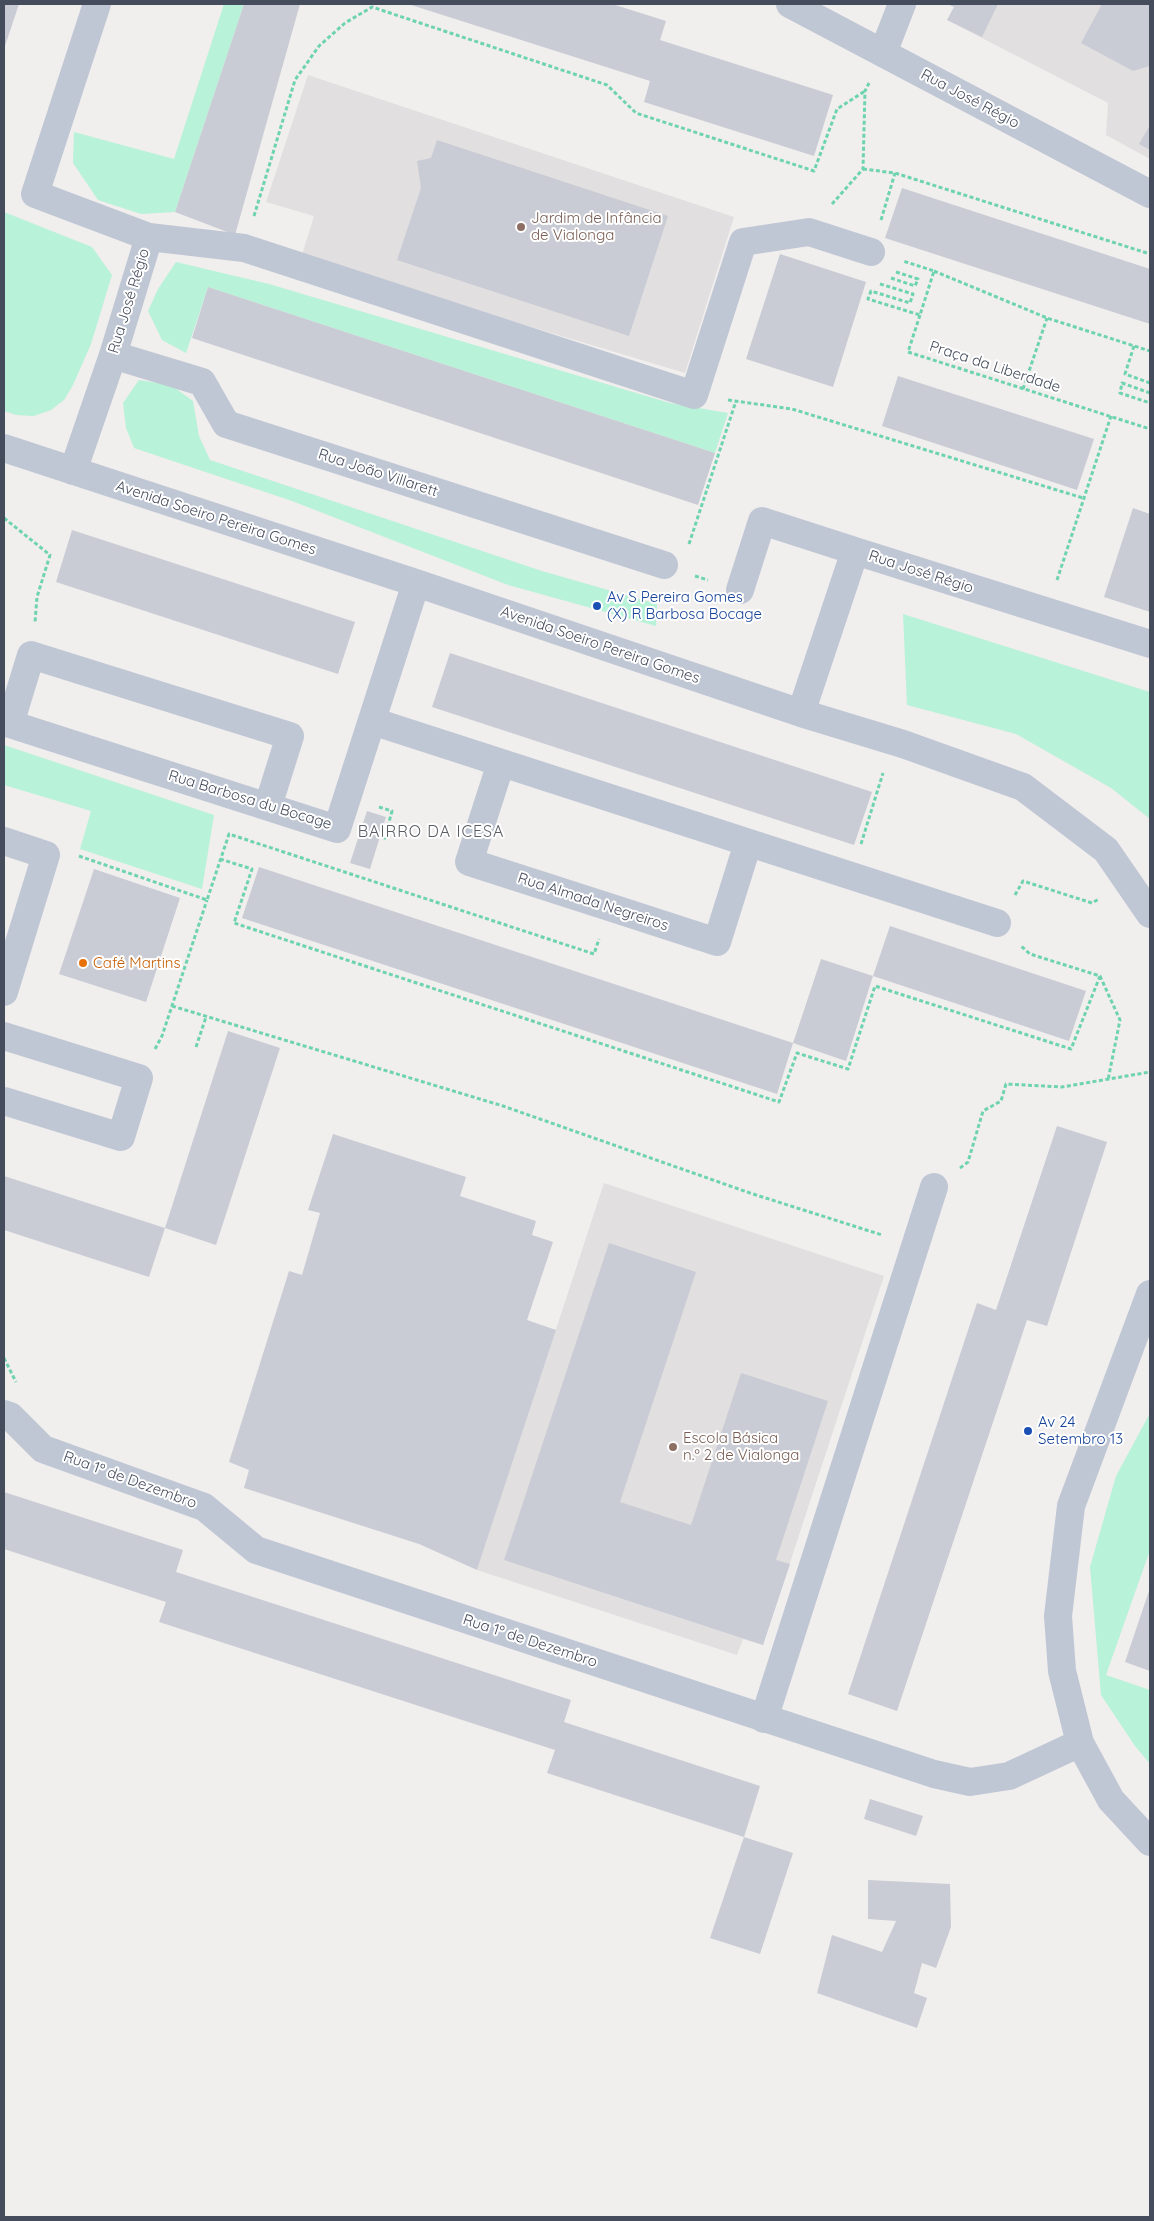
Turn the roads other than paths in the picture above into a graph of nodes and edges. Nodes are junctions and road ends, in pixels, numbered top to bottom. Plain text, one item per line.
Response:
1 (97, 4) edge
2 (790, 4) edge
3 (902, 4) edge
4 (883, 53) junction
5 (1150, 194) edge
6 (149, 238) junction
7 (871, 252) road end
8 (113, 355) junction
9 (4, 448) edge
10 (73, 471) junction
11 (855, 551) junction
12 (672, 568) road end
13 (416, 583) junction
14 (740, 590) road end
15 (1150, 644) edge
16 (801, 713) junction
17 (372, 721) junction
18 (7, 723) edge
19 (501, 762) junction
20 (268, 806) junction
21 (4, 841) edge
22 (748, 843) junction
23 (1150, 914) edge
24 (997, 923) road end
25 (4, 992) edge
26 (4, 1036) edge
27 (4, 1101) edge
28 (934, 1188) dead end
29 (1150, 1294) edge
30 (4, 1414) edge
31 (764, 1719) junction
32 (1080, 1743) junction
33 (1150, 1842) edge

1 - 6 street, Rua José Régio
2 - 4 street, Rua José Régio
3 - 4 street
4 - 5 street, Rua José Régio
6 - 7 street
6 - 8 street, Rua José Régio
8 - 10 street, Rua José Régio
8 - 12 street, Rua João Villarett
9 - 10 street, Avenida Soeiro Pereira Gomes
10 - 13 street, Avenida Soeiro Pereira Gomes
11 - 14 street
11 - 15 street, Rua José Régio
11 - 16 street, Rua José Régio
13 - 16 street, Avenida Soeiro Pereira Gomes
13 - 17 street, Rua Barbosa du Bocage
16 - 23 street, Avenida Soeiro Pereira Gomes
17 - 19 street
17 - 20 street, Rua Barbosa du Bocage
18 - 20 street, Rua Barbosa du Bocage
18 - 20 street
19 - 22 street
19 - 22 street, Rua Almada Negreiros
21 - 25 street
22 - 24 street
26 - 27 street
28 - 31 street
29 - 32 street
30 - 31 street, Rua 1º de Dezembro
31 - 32 street, Rua 1º de Dezembro
32 - 33 street

